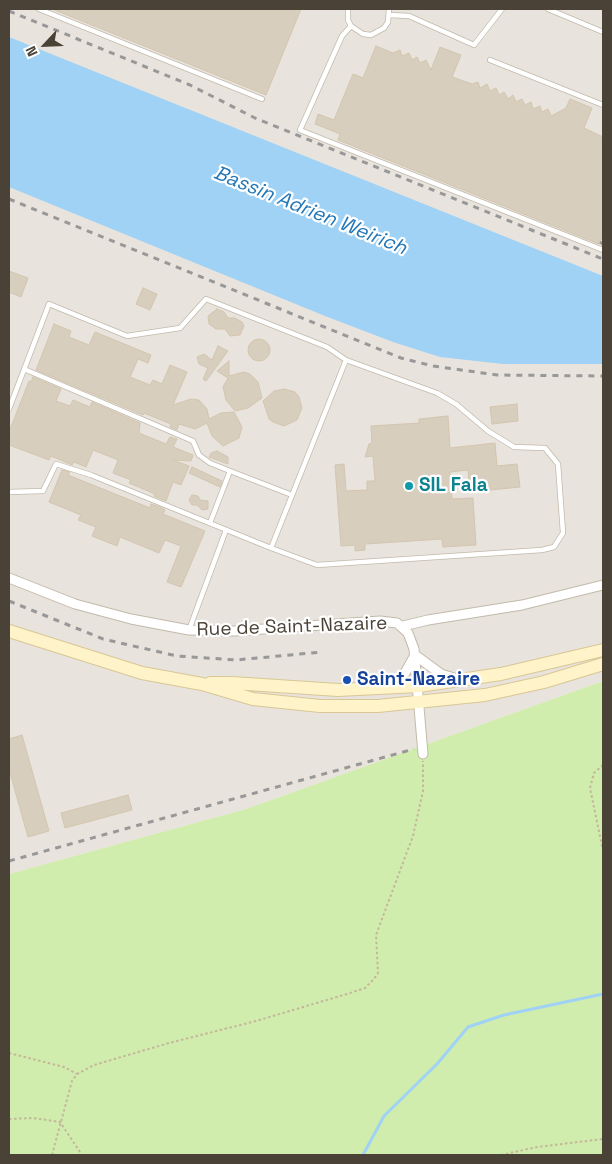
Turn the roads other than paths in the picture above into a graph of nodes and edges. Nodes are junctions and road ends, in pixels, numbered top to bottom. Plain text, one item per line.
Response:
1 (39, 9) edge
2 (348, 9) edge
3 (389, 9) edge
4 (502, 9) edge
5 (548, 9) edge
6 (390, 15) junction
7 (351, 26) junction
8 (603, 32) edge
9 (490, 60) dead end
10 (262, 99) dead end
11 (603, 106) edge
12 (603, 250) edge
13 (346, 360) junction
14 (24, 369) junction
15 (9, 409) edge
16 (230, 471) junction
17 (9, 492) edge
18 (292, 495) junction
19 (210, 523) junction
20 (226, 530) junction
21 (270, 548) junction
22 (9, 578) edge
23 (603, 585) edge
24 (403, 626) junction
25 (189, 630) junction
26 (9, 632) edge
27 (603, 650) edge
28 (415, 654) junction
29 (603, 664) edge
30 (463, 680) junction
31 (202, 684) junction
32 (419, 686) junction
33 (384, 688) junction
34 (420, 704) junction
35 (423, 754) road end

1 - 10 lane
2 - 7 lane
3 - 6 lane
4 - 6 lane
5 - 8 lane
6 - 7 lane
7 - 12 lane
9 - 11 lane
13 - 14 lane
13 - 18 lane
13 - 21 lane
14 - 15 lane
14 - 16 lane
16 - 18 lane
16 - 19 lane
17 - 19 lane
18 - 21 lane
19 - 20 lane
20 - 21 lane
20 - 25 lane
22 - 25 street, Rue de Saint-Nazaire
23 - 24 street, Rue de Saint-Nazaire
24 - 25 street, Rue de Saint-Nazaire
24 - 28 street, Rue de Saint-Nazaire
26 - 31 main road
27 - 30 main road
28 - 30 street
28 - 32 street, Rue de Saint-Nazaire
28 - 33 street
29 - 34 main road
30 - 32 main road
31 - 33 main road
31 - 34 main road
32 - 33 main road
32 - 34 street, Rue de Saint-Nazaire
34 - 35 street, Rue de Saint-Nazaire

